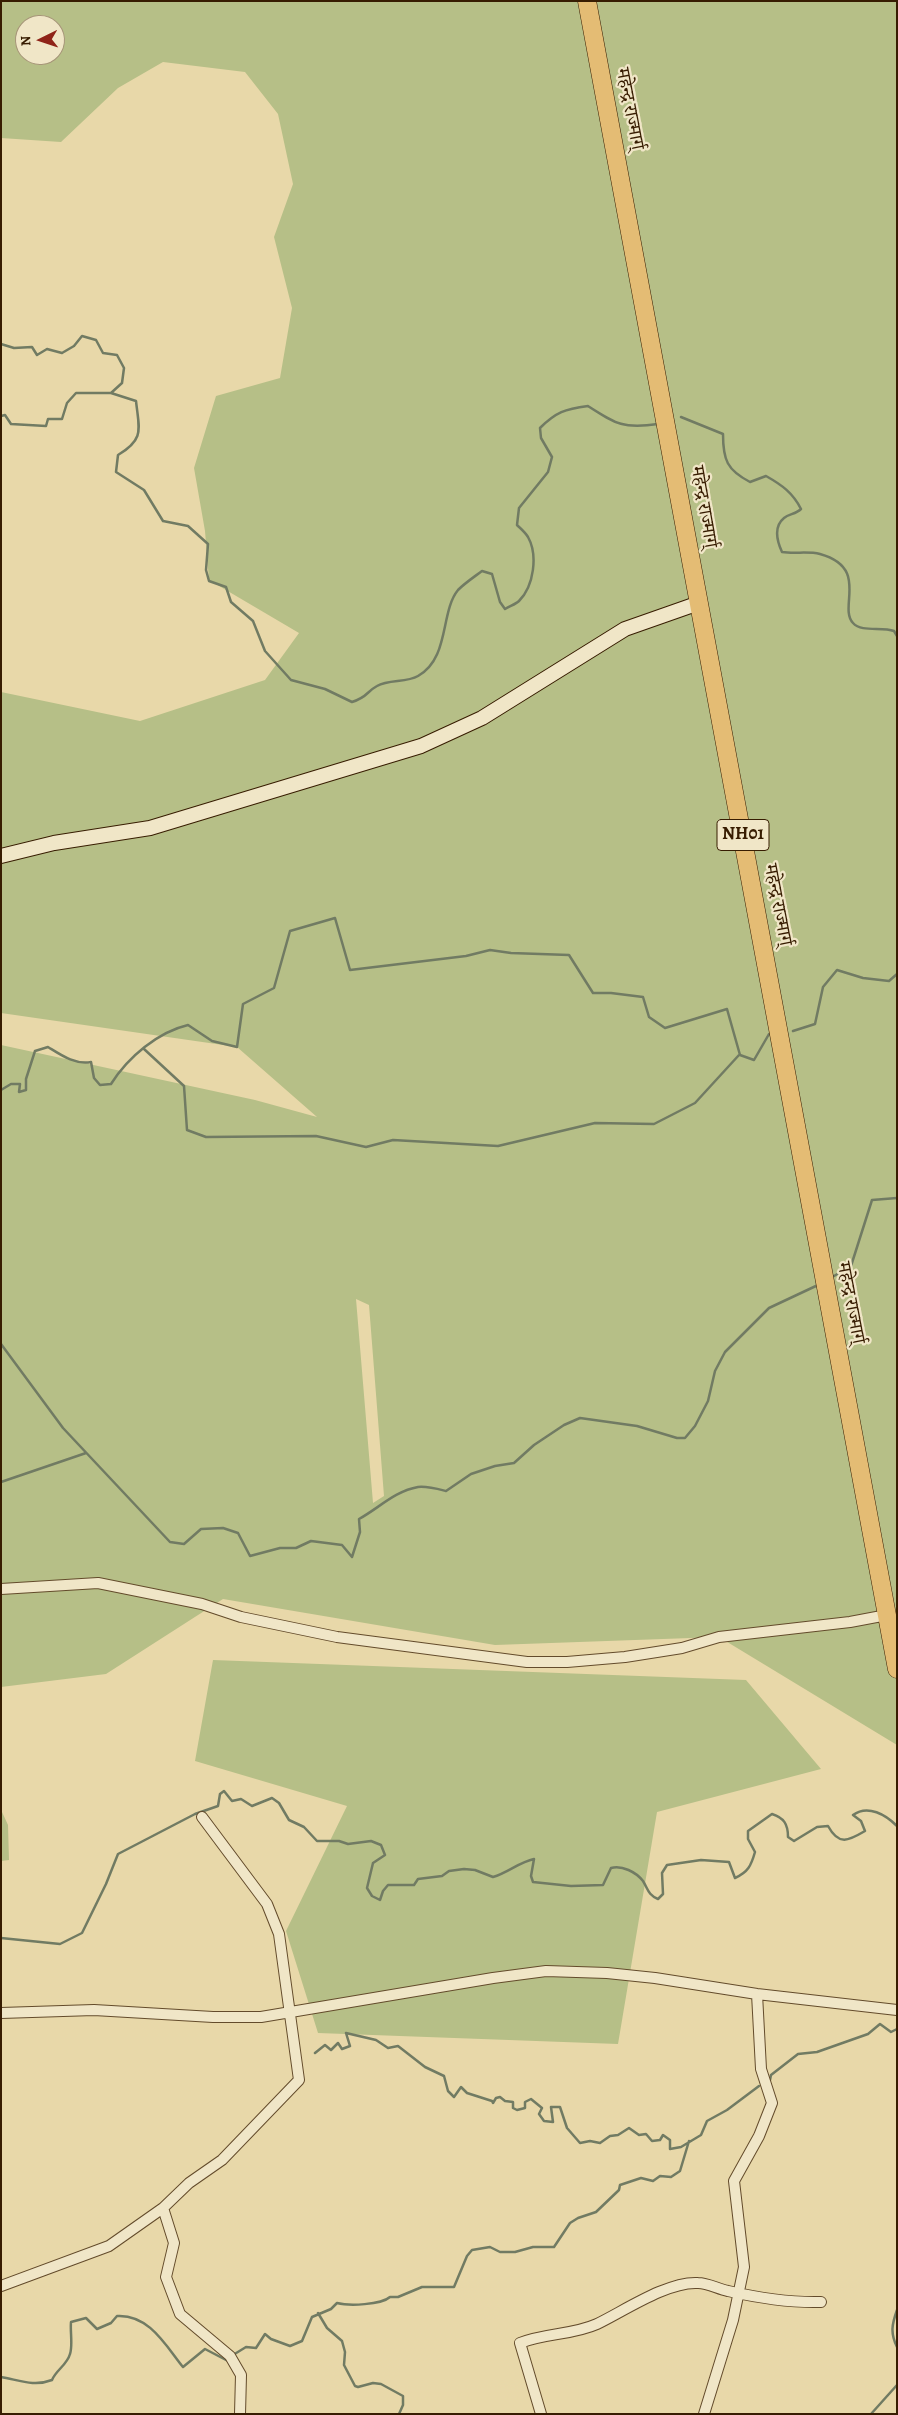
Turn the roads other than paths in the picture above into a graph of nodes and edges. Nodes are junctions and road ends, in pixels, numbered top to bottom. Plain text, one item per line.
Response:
1 (587, 1) edge
2 (699, 603) junction
3 (1, 856) edge
4 (1, 1589) edge
5 (887, 1615) junction
6 (897, 1670) edge
7 (202, 1818) dead end
8 (756, 1994) junction
9 (897, 2010) edge
10 (1, 2013) edge
11 (290, 2013) junction
12 (163, 2208) junction
13 (1, 2286) edge
14 (739, 2292) junction
15 (821, 2302) dead end
16 (240, 2414) edge
17 (541, 2414) edge
18 (704, 2414) edge

1 - 2 highway, महेन्द्र राज्मार्ग् / NH01
2 - 3 street
2 - 5 highway, महेन्द्र राज्मार्ग् / NH01
4 - 5 street
5 - 6 highway, महेन्द्र राज्मार्ग् / NH01
7 - 11 street
8 - 9 street
8 - 11 street
8 - 14 street
10 - 11 street
11 - 12 street
12 - 13 street
12 - 16 street
14 - 15 street
14 - 17 street
14 - 18 street

